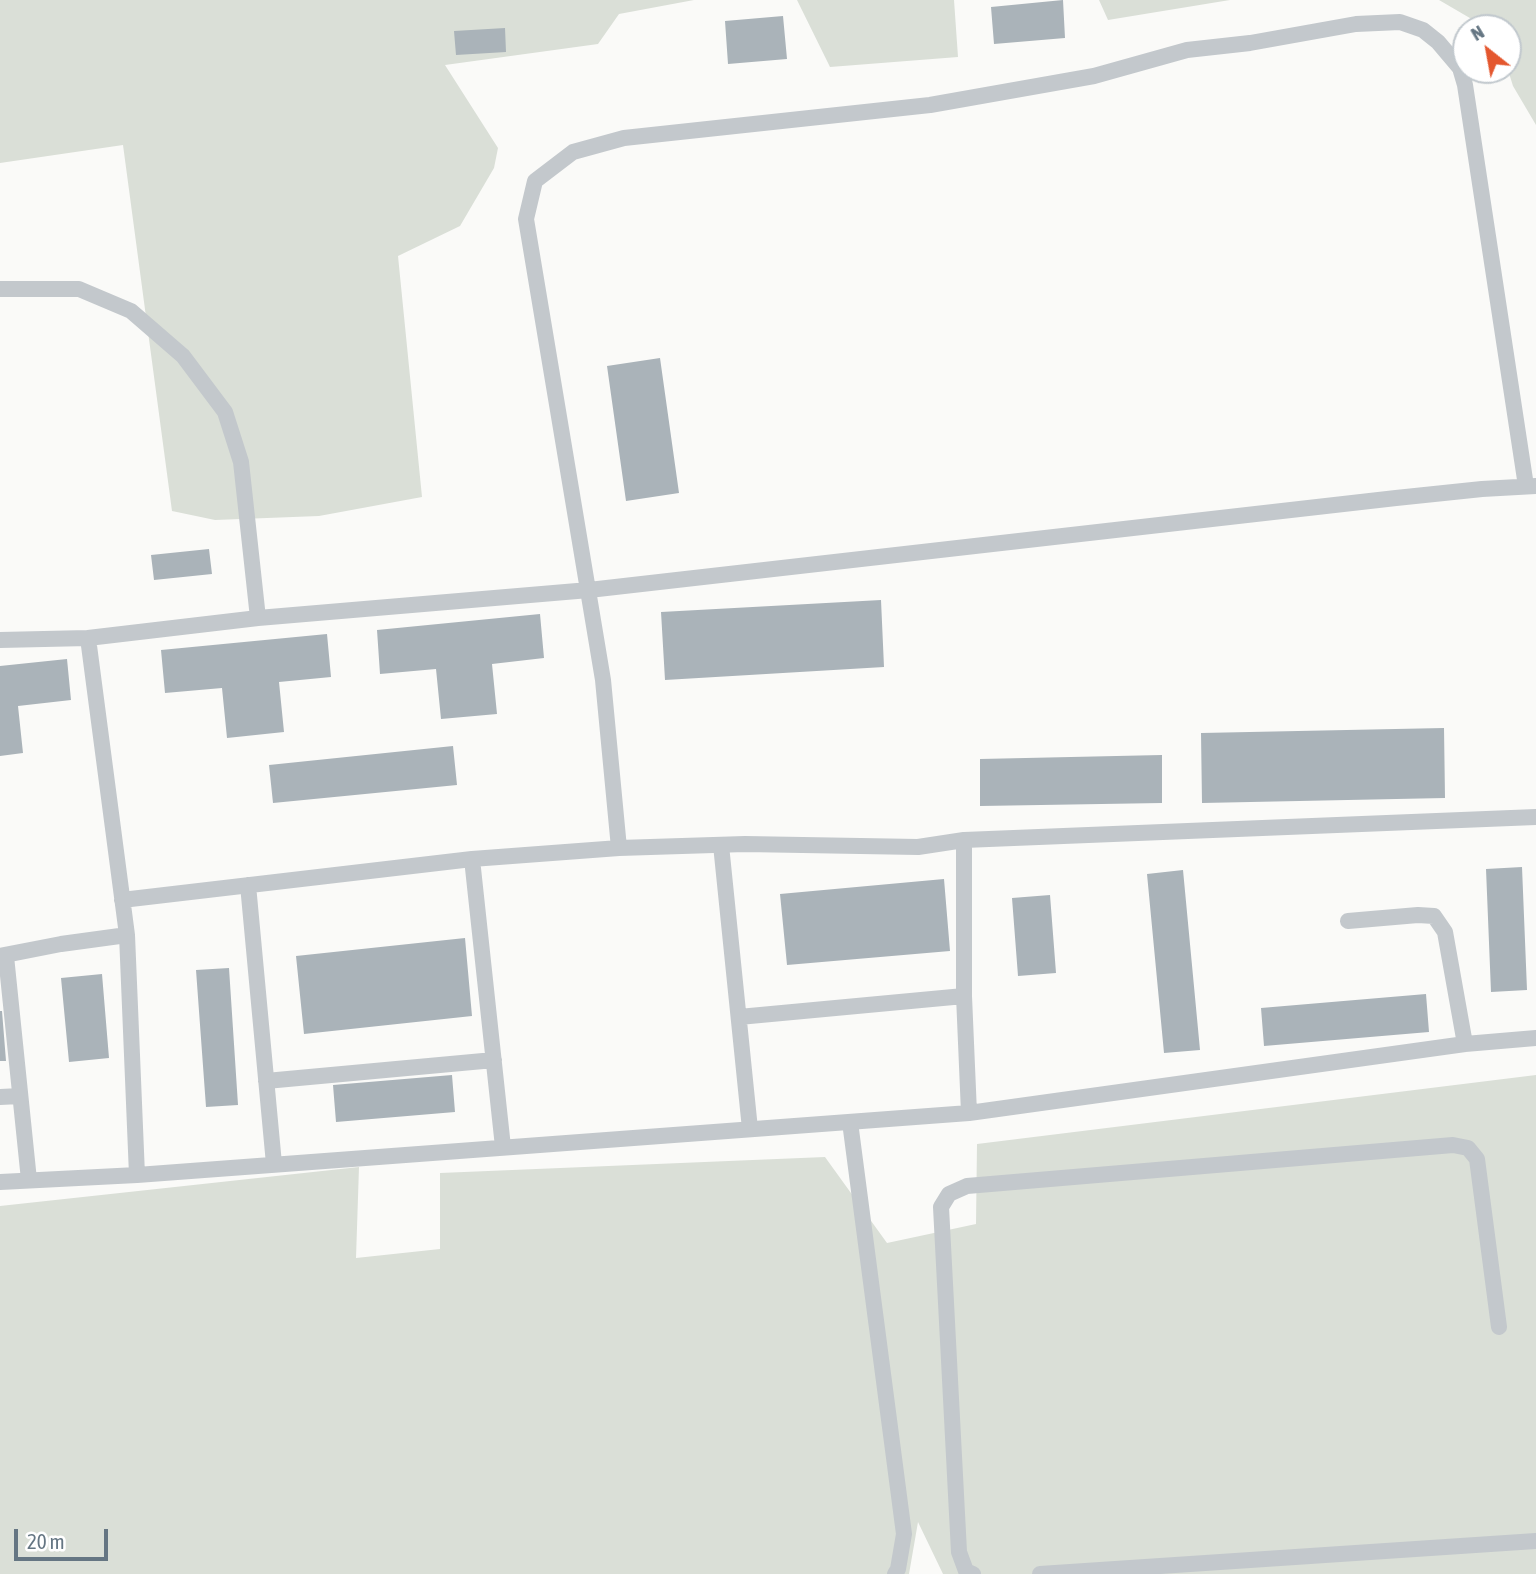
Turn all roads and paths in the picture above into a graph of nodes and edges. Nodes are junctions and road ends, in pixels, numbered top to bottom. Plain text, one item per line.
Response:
1 (0, 289) edge
2 (1531, 486) edge
3 (589, 590) junction
4 (258, 618) junction
5 (88, 638) junction
6 (0, 640) edge
7 (1536, 817) edge
8 (964, 840) junction
9 (721, 845) junction
10 (619, 848) junction
11 (472, 859) junction
12 (248, 885) junction
13 (122, 900) junction
14 (1348, 921) dead end
15 (127, 935) junction
16 (3, 956) edge
17 (964, 996) junction
18 (739, 1017) junction
19 (1536, 1038) edge
20 (1465, 1044) junction
21 (494, 1060) junction
22 (266, 1081) junction
23 (20, 1096) junction
24 (0, 1097) edge
25 (969, 1113) junction
26 (850, 1122) junction
27 (750, 1129) junction
28 (503, 1147) junction
29 (274, 1164) junction
30 (137, 1175) junction
31 (29, 1180) junction
32 (0, 1182) edge
33 (1499, 1327) dead end
34 (1536, 1541) edge
35 (895, 1574) edge
36 (973, 1574) edge
37 (1040, 1574) edge

1 - 4 lane
2 - 3 lane
2 - 3 lane
3 - 4 lane
3 - 10 lane
4 - 5 lane
5 - 6 lane
5 - 13 lane
7 - 8 lane
8 - 9 lane
8 - 17 lane
9 - 10 lane
9 - 18 lane
10 - 11 lane
11 - 12 lane
11 - 21 lane
12 - 13 lane
12 - 22 lane
13 - 15 lane
14 - 20 lane
15 - 16 lane
15 - 30 lane
16 - 23 lane
17 - 18 lane
17 - 25 lane
18 - 27 lane
19 - 20 lane
20 - 25 lane
21 - 22 lane
21 - 28 lane
22 - 29 lane
23 - 24 lane
23 - 31 lane
25 - 26 lane
26 - 27 lane
26 - 35 lane
27 - 28 lane
28 - 29 lane
29 - 30 lane
30 - 31 lane
31 - 32 lane
33 - 36 lane
34 - 37 lane

